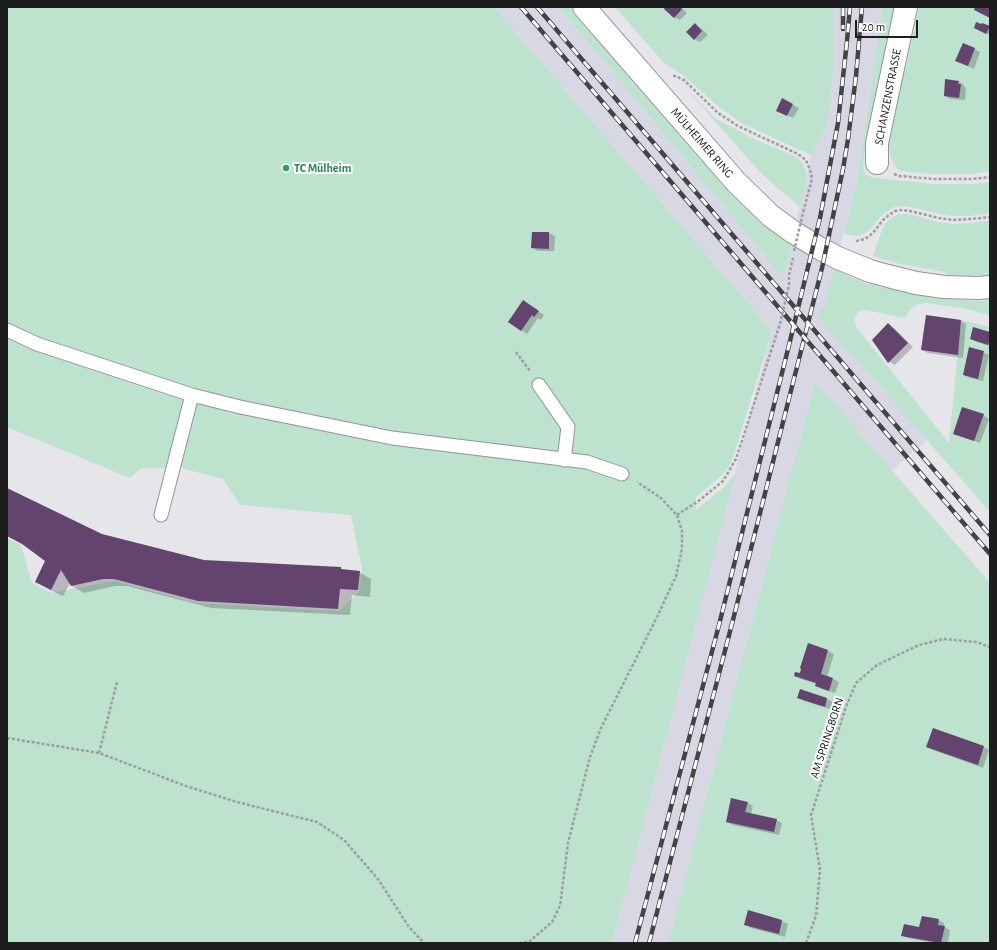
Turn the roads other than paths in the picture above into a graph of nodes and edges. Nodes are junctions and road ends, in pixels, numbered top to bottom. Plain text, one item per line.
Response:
1 (584, 7) edge
2 (906, 7) edge
3 (877, 163) dead end
4 (990, 287) edge
5 (7, 330) edge
6 (539, 385) road end
7 (192, 395) junction
8 (564, 460) junction
9 (622, 474) road end
10 (162, 515) dead end

1 - 4 street, MÜLHEIMER RING
2 - 3 street, SCHANZENSTRASSE
5 - 7 lane
6 - 8 lane
7 - 8 lane
7 - 10 lane
8 - 9 lane

